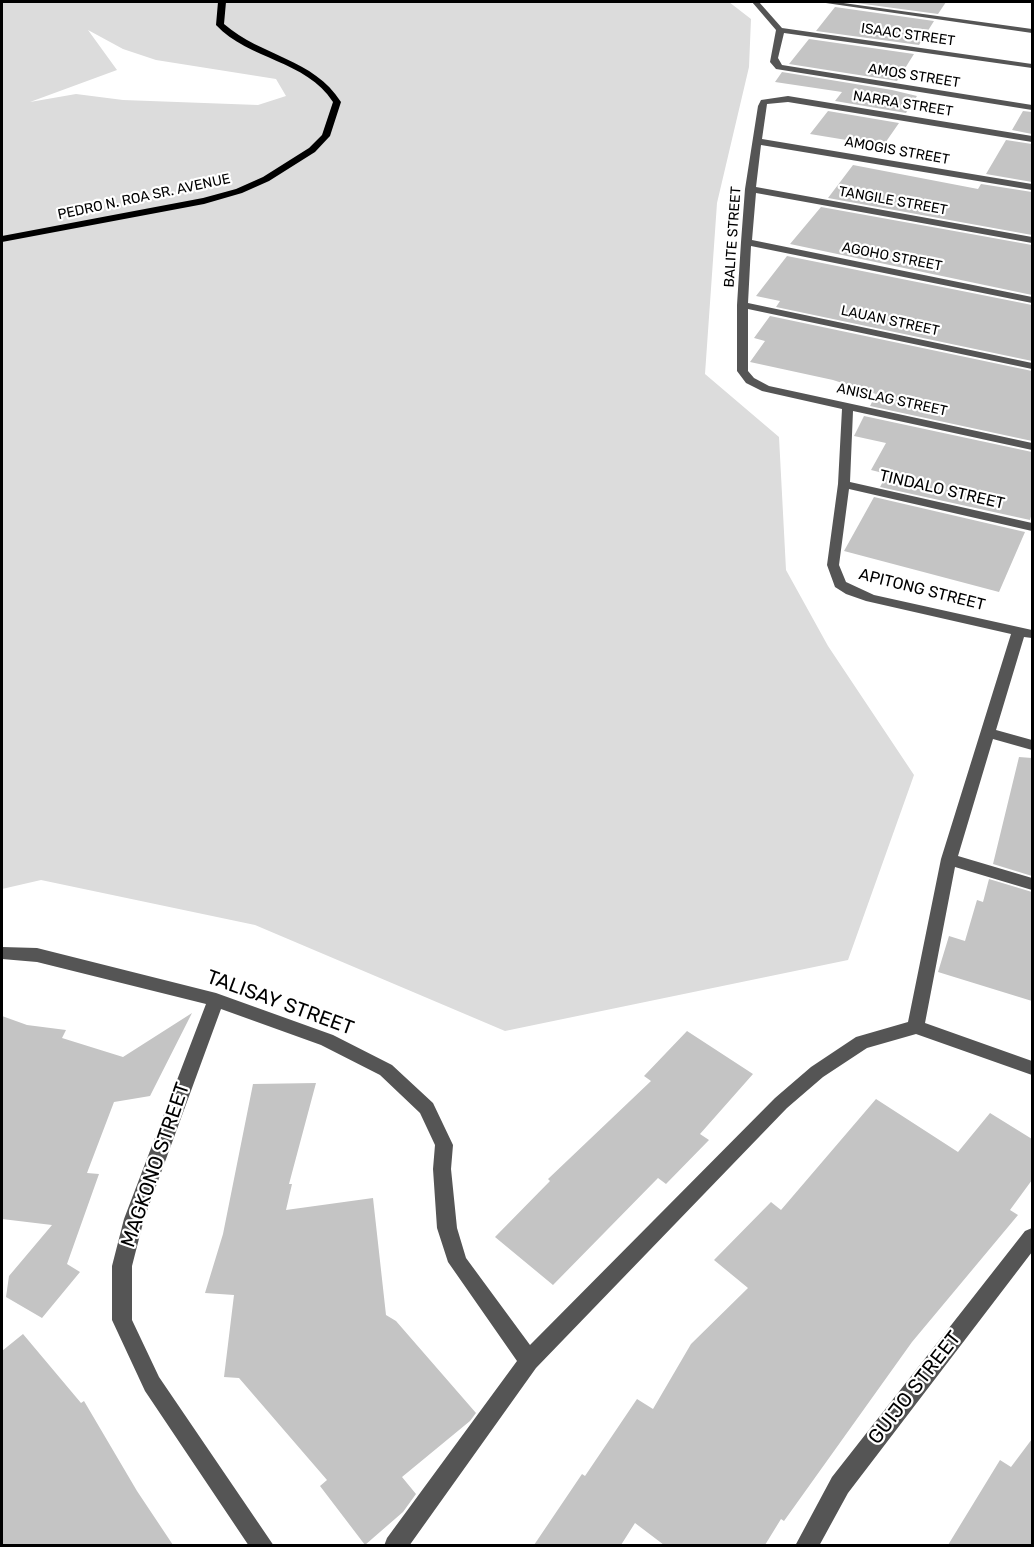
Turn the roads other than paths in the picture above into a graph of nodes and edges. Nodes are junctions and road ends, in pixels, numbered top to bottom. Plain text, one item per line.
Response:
1 (222, 2) edge
2 (755, 2) edge
3 (823, 2) edge
4 (780, 30) junction
5 (1032, 31) edge
6 (1032, 66) edge
7 (770, 100) joint
8 (1032, 108) edge
9 (1032, 139) edge
10 (756, 141) junction
11 (1032, 187) edge
12 (750, 189) junction
13 (2, 239) edge
14 (1032, 240) edge
15 (746, 242) junction
16 (1032, 300) edge
17 (742, 305) junction
18 (1032, 366) edge
19 (747, 379) joint
20 (848, 406) junction
21 (1032, 446) edge
22 (844, 484) junction
23 (1032, 527) edge
24 (1026, 632) edge
25 (988, 733) junction
26 (1032, 745) edge
27 (949, 859) junction
28 (1032, 884) edge
29 (2, 953) edge
30 (216, 1000) junction
31 (916, 1028) junction
32 (1032, 1068) edge
33 (1032, 1237) edge
34 (529, 1361) junction
35 (263, 1545) edge
36 (395, 1545) edge
37 (806, 1545) edge

1 - 13 main road, PEDRO N. ROA SR. AVENUE
2 - 4 street
3 - 5 street
4 - 6 street, ISAAC STREET
4 - 8 street, AMOS STREET
7 - 9 street, NARRA STREET
7 - 10 street, BALITE STREET
10 - 11 street, AMOGIS STREET
10 - 12 street, BALITE STREET
12 - 14 street, TANGILE STREET
12 - 15 street, BALITE STREET
15 - 16 street, AGOHO STREET
15 - 17 street, BALITE STREET
17 - 18 street, LAUAN STREET
17 - 19 street, BALITE STREET
19 - 20 street, ANISLAG STREET
20 - 21 street, ANISLAG STREET
20 - 22 street, APITONG STREET
22 - 23 street, TINDALO STREET
22 - 24 street, APITONG STREET
24 - 25 street
25 - 26 street
25 - 27 street
27 - 28 street
27 - 31 street
29 - 30 street, TALISAY STREET
30 - 34 street, TALISAY STREET
30 - 35 street, MAGKONO STREET
31 - 32 street
31 - 34 street
33 - 37 street, GUIJO STREET
34 - 36 street

